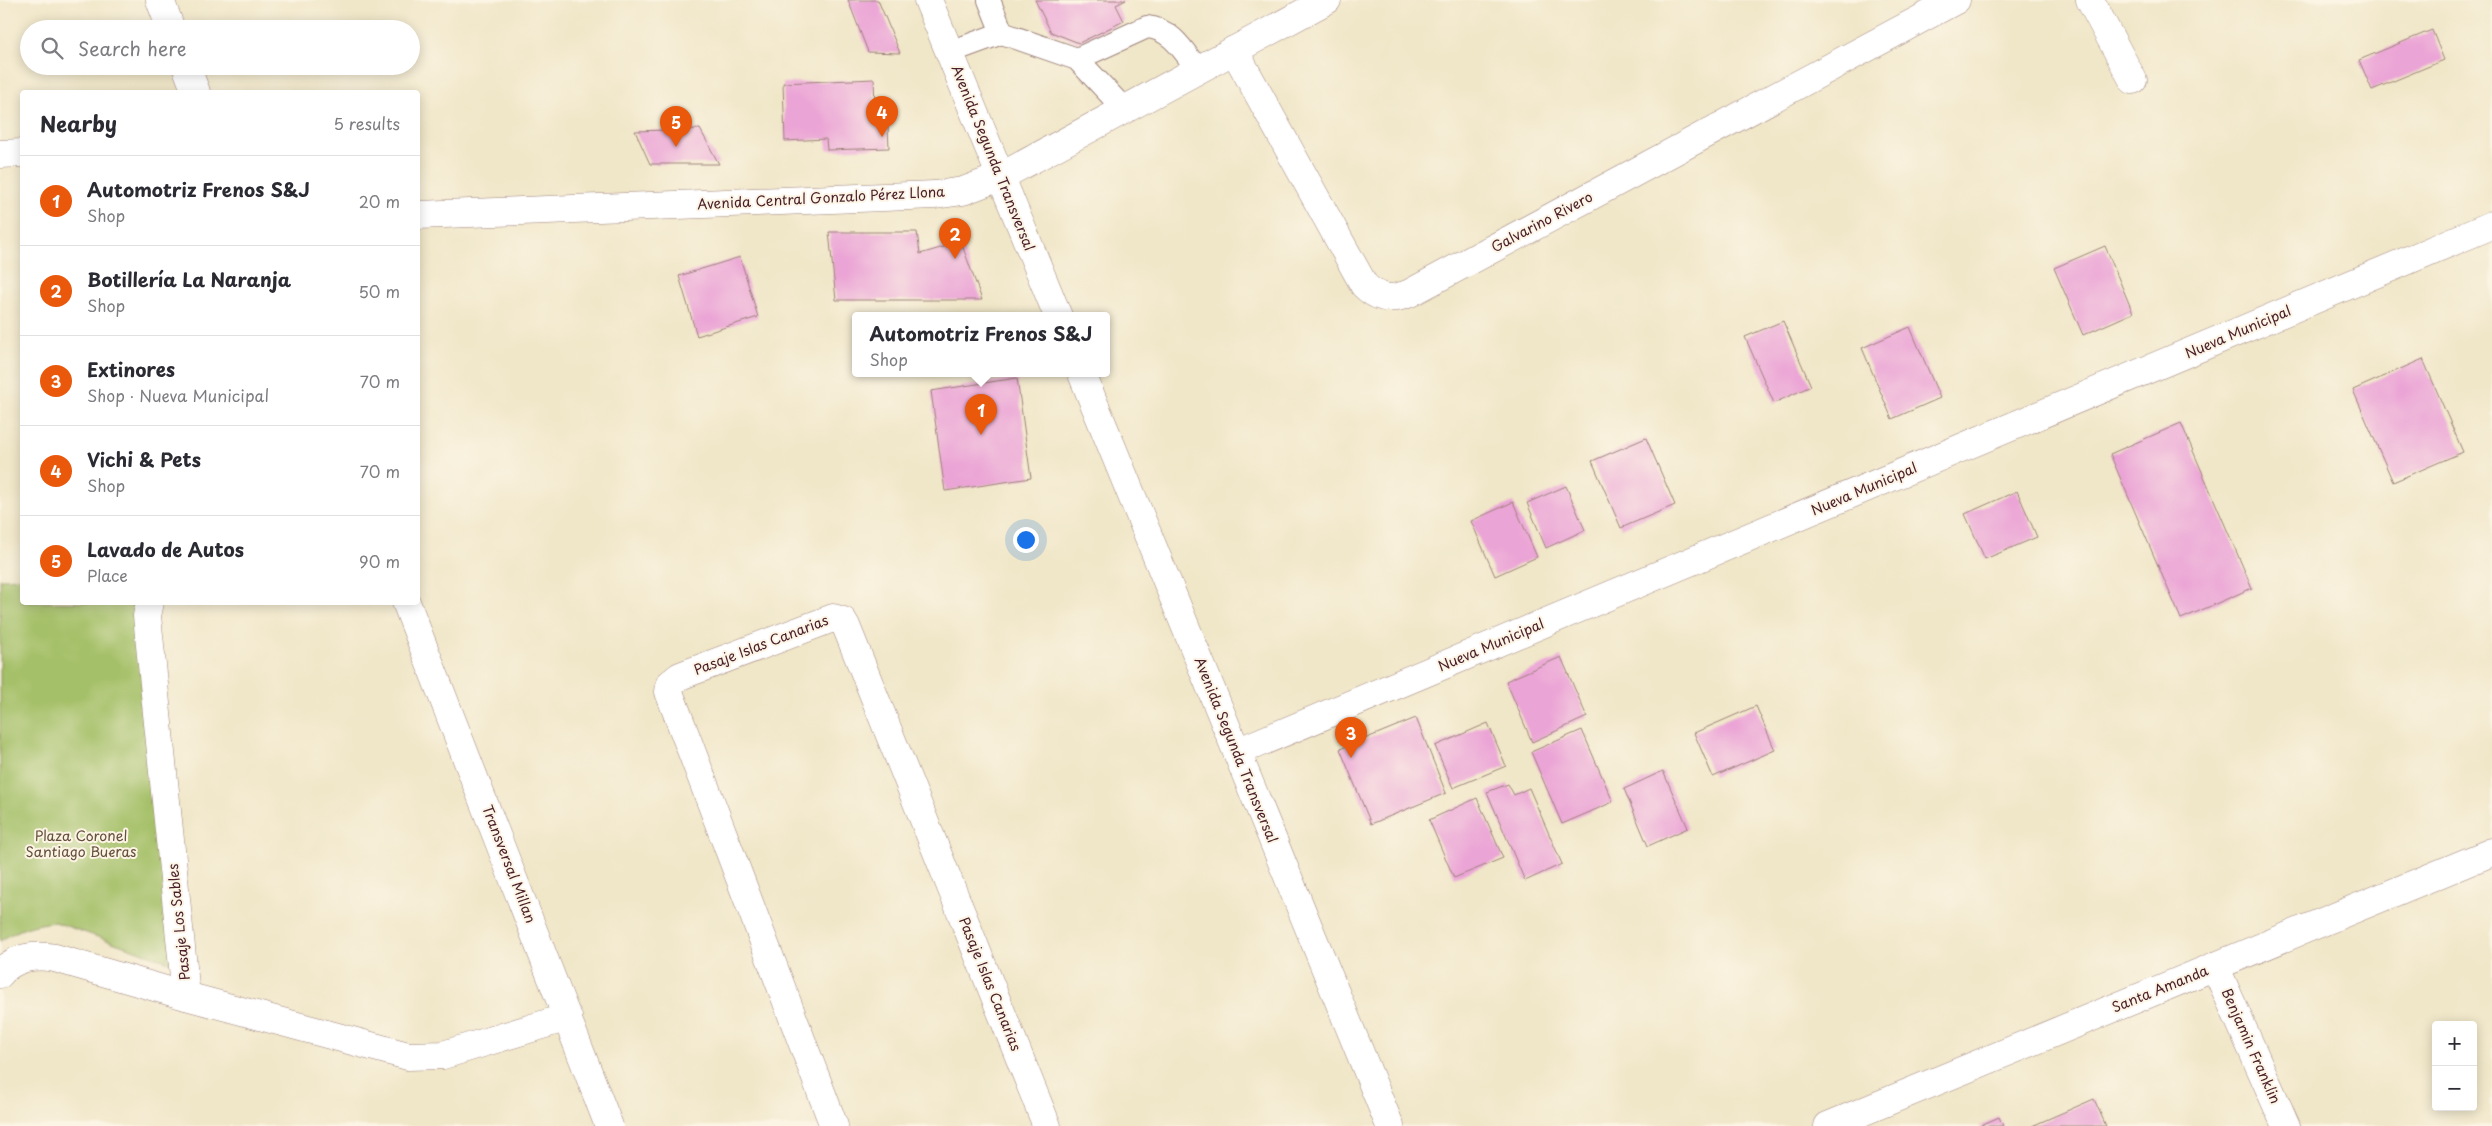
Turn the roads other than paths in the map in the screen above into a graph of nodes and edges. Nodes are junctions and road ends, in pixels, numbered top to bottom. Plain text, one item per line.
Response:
1 (160, 0) edge
2 (928, 0) edge
3 (989, 0) edge
4 (1327, 0) edge
5 (1956, 0) edge
6 (2090, 0) edge
7 (168, 20) edge
8 (1002, 34) junction
9 (1234, 50) junction
10 (950, 52) junction
11 (1077, 59) junction
12 (1198, 70) junction
13 (189, 75) edge
14 (2134, 80) dead end
15 (195, 90) edge
16 (1124, 109) junction
17 (20, 153) edge
18 (0, 154) edge
19 (1000, 177) junction
20 (420, 215) edge
21 (2492, 225) edge
22 (1056, 312) edge
23 (1083, 377) edge
24 (149, 605) edge
25 (407, 605) edge
26 (1237, 752) junction
27 (2492, 852) edge
28 (2215, 966) junction
29 (0, 974) edge
30 (186, 996) junction
31 (568, 1017) junction
32 (609, 1126) edge
33 (834, 1126) edge
34 (1047, 1126) edge
35 (1390, 1126) edge
36 (1828, 1126) edge
37 (2286, 1126) edge

1 - 7 street
2 - 10 street, Avenida Segunda Transversal
3 - 8 lane
4 - 9 street, Avenida Central Gonzalo Pérez Llona
5 - 9 street, Galvarino Rivero
6 - 14 street
8 - 10 lane
8 - 11 lane
9 - 12 street, Avenida Central Gonzalo Pérez Llona
10 - 19 street, Avenida Segunda Transversal
11 - 12 lane
11 - 16 lane
12 - 16 street, Avenida Central Gonzalo Pérez Llona
13 - 15 street
16 - 19 street, Avenida Central Gonzalo Pérez Llona
17 - 18 street
19 - 20 street, Avenida Central Gonzalo Pérez Llona
19 - 22 street, Avenida Segunda Transversal
21 - 26 street, Nueva Municipal
23 - 26 street, Avenida Segunda Transversal
24 - 30 street, Pasaje Los Sables
25 - 31 street, Transversal Millan
26 - 35 street, Avenida Segunda Transversal
27 - 28 street, Santa Amanda
28 - 36 street, Santa Amanda
28 - 37 street, Benjamin Franklin
29 - 30 street
30 - 31 street, Pasaje Los Sables
31 - 32 street, Transversal Millan
33 - 34 street, Pasaje Islas Canarias

